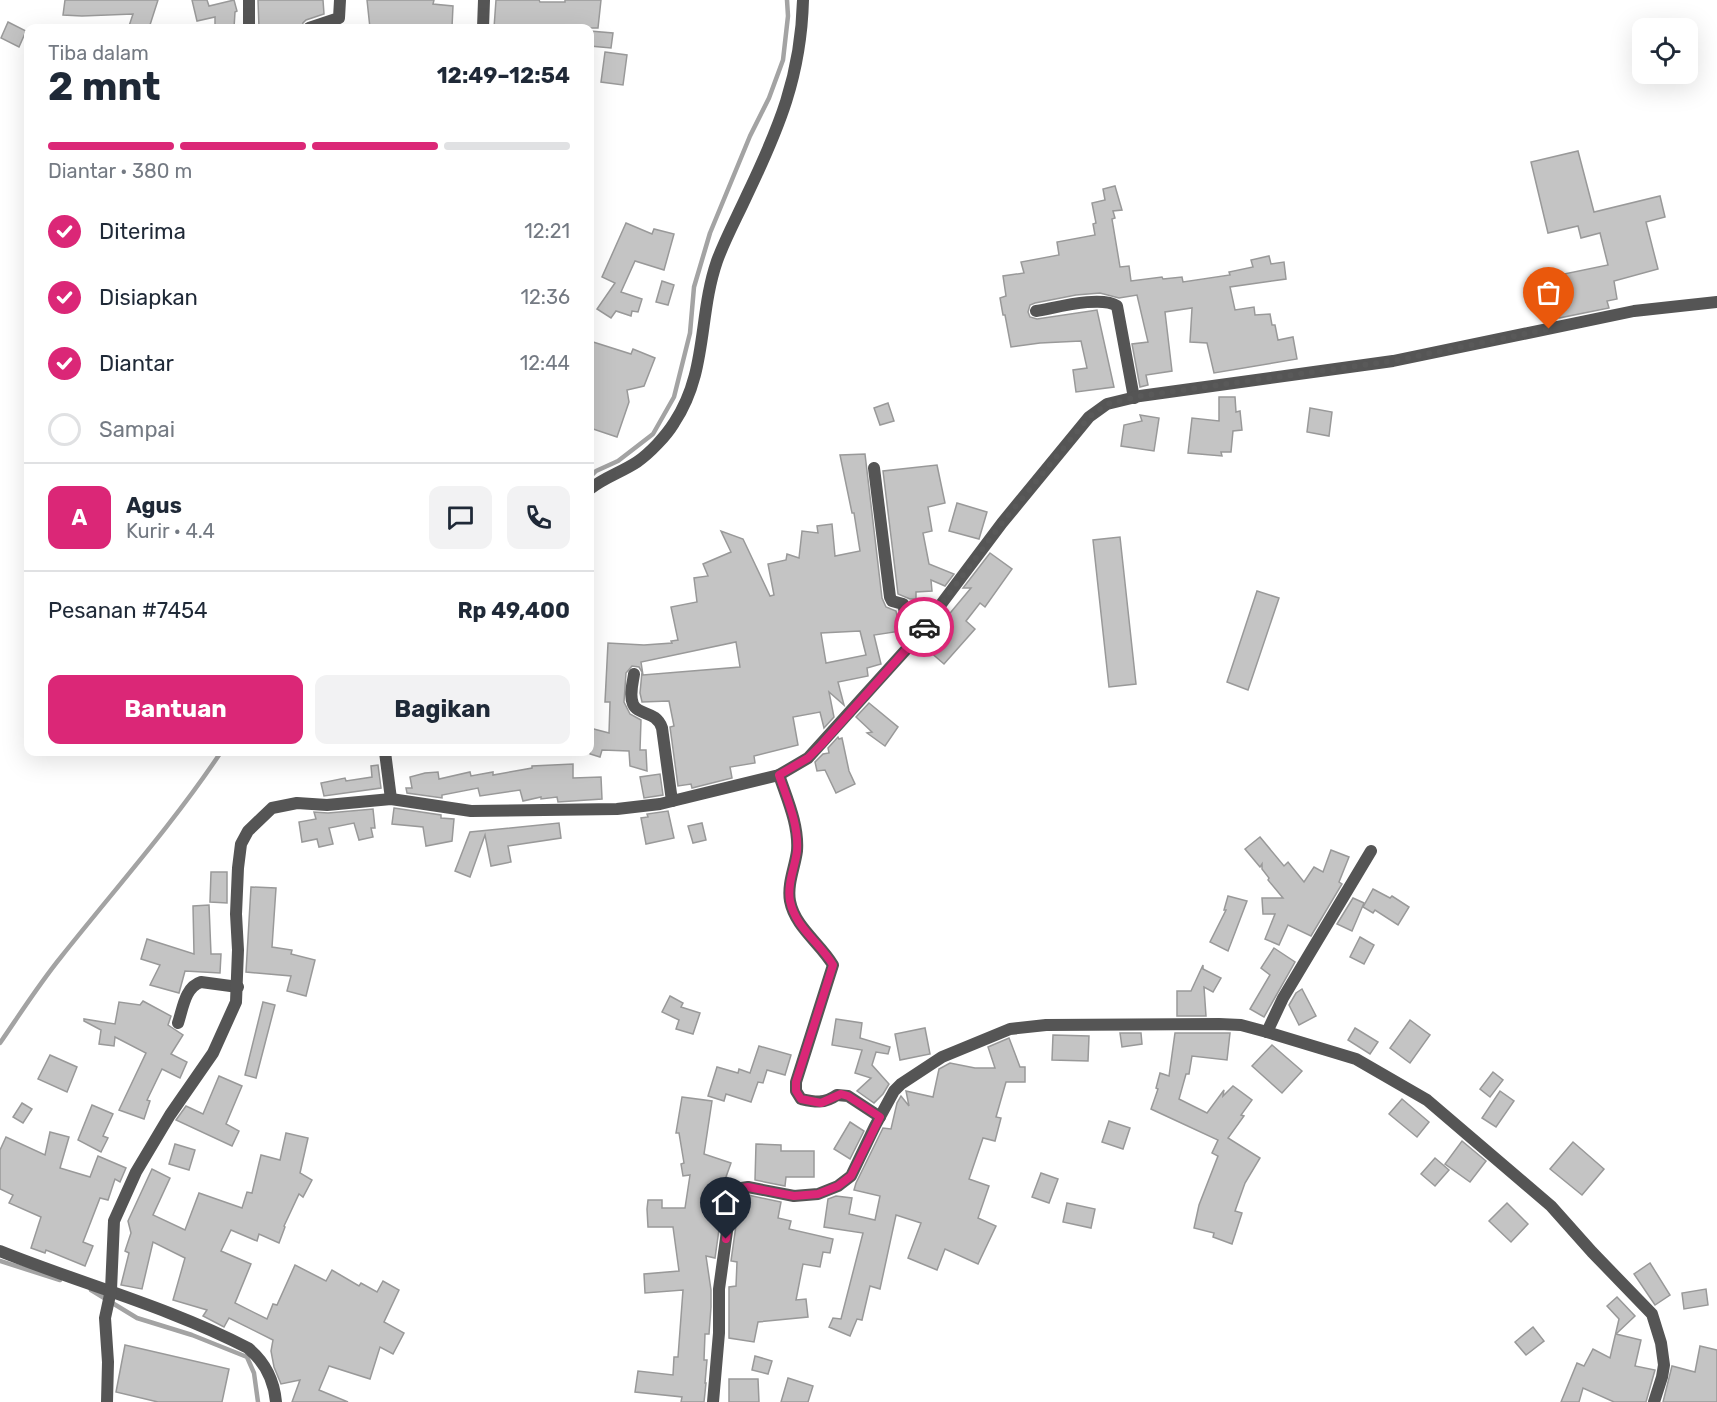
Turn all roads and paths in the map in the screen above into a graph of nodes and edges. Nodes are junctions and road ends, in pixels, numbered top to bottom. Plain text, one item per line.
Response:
1 (249, 0) edge
2 (340, 0) edge
3 (484, 0) edge
4 (803, 0) edge
5 (249, 24) edge
6 (321, 24) edge
7 (483, 24) edge
8 (1717, 302) edge
9 (1036, 311) dead end
10 (1134, 398) junction
11 (874, 468) dead end
12 (594, 486) edge
13 (912, 643) junction
14 (634, 674) dead end
15 (386, 756) edge
16 (779, 775) junction
17 (391, 799) junction
18 (672, 801) junction
19 (1371, 851) dead end
20 (238, 987) junction
21 (178, 1023) dead end
22 (1267, 1032) junction
23 (880, 1117) junction
24 (0, 1251) edge
25 (111, 1293) junction
26 (107, 1402) edge
27 (276, 1402) edge
28 (713, 1402) edge
29 (1654, 1402) edge

1 - 5 street
2 - 6 street
3 - 7 street
4 - 12 street
8 - 10 street
9 - 10 street
10 - 13 street
11 - 13 street
13 - 16 street
14 - 18 street
15 - 17 street
16 - 18 street
16 - 23 street
17 - 18 street
17 - 20 street
19 - 22 street
20 - 21 street
20 - 25 street
22 - 23 street
22 - 29 street
23 - 28 street
24 - 25 street
25 - 26 street
25 - 27 street

